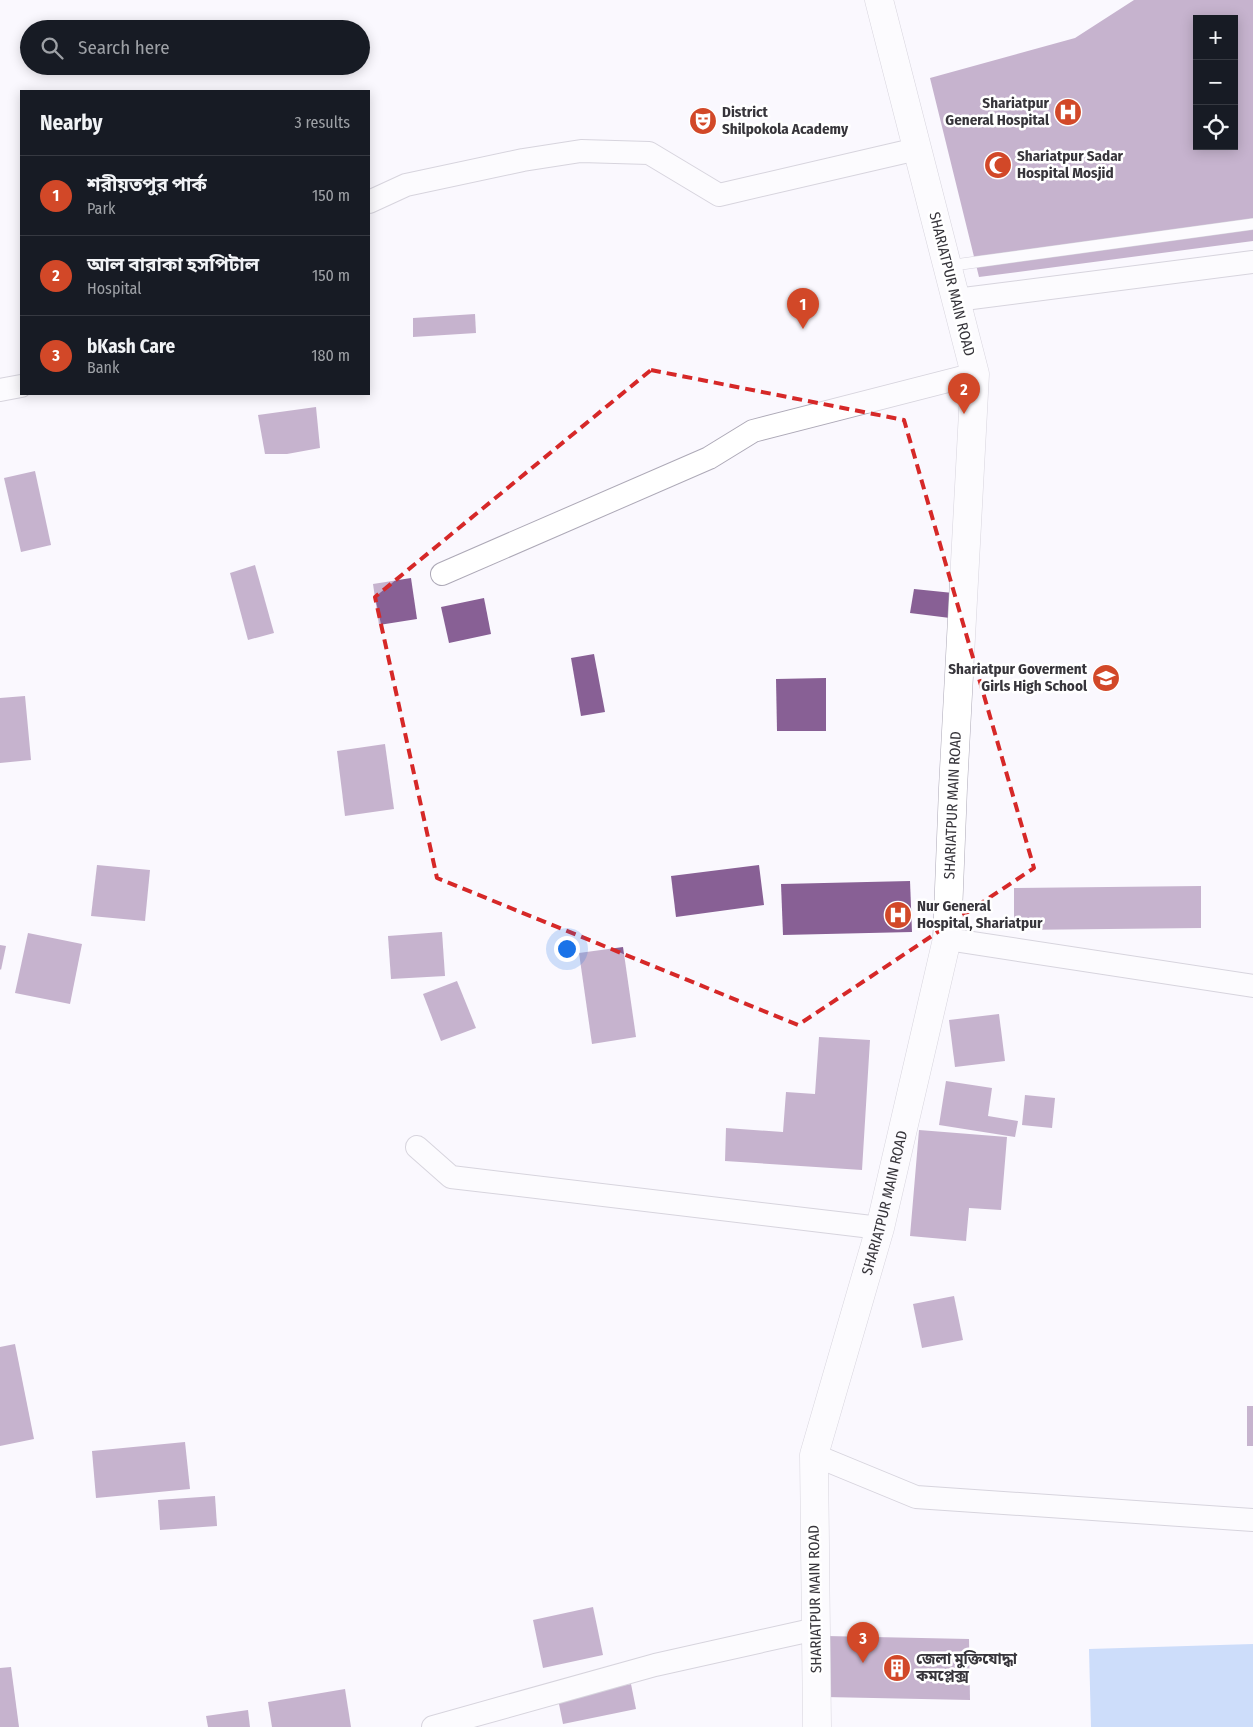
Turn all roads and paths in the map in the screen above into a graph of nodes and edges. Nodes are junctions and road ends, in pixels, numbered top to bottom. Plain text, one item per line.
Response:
1 (879, 0) edge
2 (917, 149) junction
3 (370, 202) edge
4 (1253, 224) edge
5 (1253, 262) edge
6 (947, 266) junction
7 (956, 300) junction
8 (975, 374) junction
9 (20, 386) edge
10 (0, 390) edge
11 (442, 574) dead end
12 (947, 939) junction
13 (1253, 986) edge
14 (417, 1147) dead end
15 (880, 1228) junction
16 (814, 1455) junction
17 (1253, 1520) edge
18 (816, 1629) junction
19 (434, 1727) edge
20 (817, 1727) edge

1 - 2 main road, SHARIATPUR MAIN ROAD
2 - 3 street
2 - 6 main road, SHARIATPUR MAIN ROAD
4 - 6 lane
5 - 7 street
6 - 7 main road, SHARIATPUR MAIN ROAD
7 - 8 main road, SHARIATPUR MAIN ROAD
8 - 11 street
8 - 12 main road, SHARIATPUR MAIN ROAD
9 - 10 street
12 - 13 street
12 - 15 main road, SHARIATPUR MAIN ROAD
14 - 15 street
15 - 16 main road, SHARIATPUR MAIN ROAD
16 - 17 street
16 - 18 main road, SHARIATPUR MAIN ROAD
18 - 19 street
18 - 20 main road, SHARIATPUR MAIN ROAD

